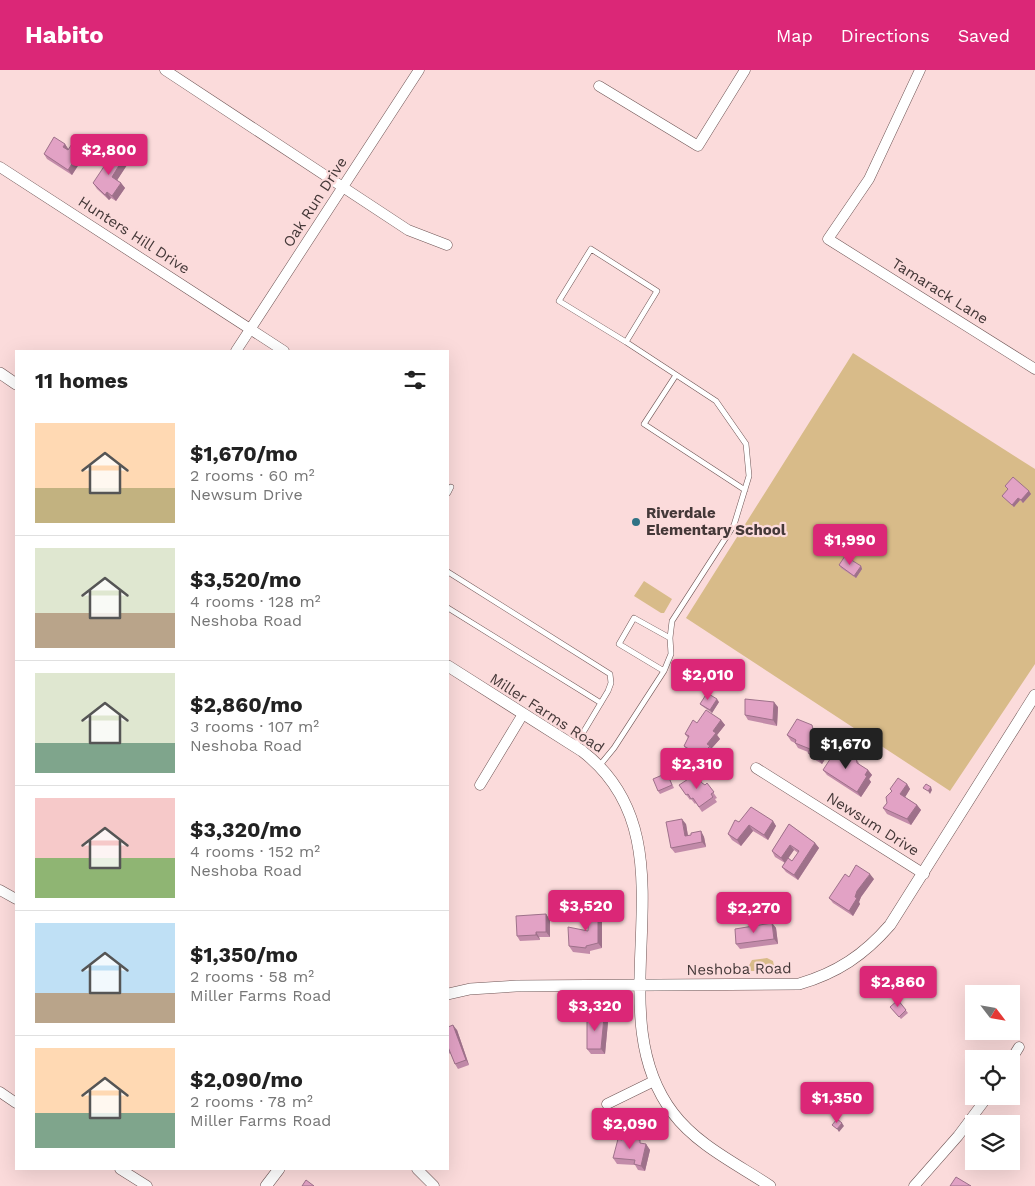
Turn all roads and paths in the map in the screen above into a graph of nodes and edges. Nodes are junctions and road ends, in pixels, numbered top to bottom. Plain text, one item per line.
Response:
1 (165, 70) edge
2 (419, 70) edge
3 (745, 70) edge
4 (920, 70) edge
5 (599, 86) dead end
6 (0, 167) edge
7 (343, 186) junction
8 (447, 245) dead end
9 (250, 329) junction
10 (626, 342) junction
11 (237, 350) edge
12 (282, 350) edge
13 (1035, 369) edge
14 (0, 373) edge
15 (676, 375) junction
16 (15, 383) edge
17 (451, 487) dead end
18 (745, 490) junction
19 (449, 491) edge
20 (449, 573) edge
21 (449, 609) edge
22 (670, 638) junction
23 (449, 667) edge
24 (664, 671) junction
25 (1035, 695) edge
26 (601, 703) junction
27 (523, 714) junction
28 (574, 747) junction
29 (600, 765) junction
30 (756, 768) dead end
31 (480, 785) dead end
32 (924, 874) junction
33 (0, 890) edge
34 (15, 898) edge
35 (641, 986) junction
36 (449, 994) edge
37 (1019, 1047) dead end
38 (1017, 1050) edge
39 (654, 1081) junction
40 (0, 1092) edge
41 (15, 1102) edge
42 (607, 1104) dead end
43 (981, 1105) edge
44 (122, 1170) edge
45 (277, 1170) edge
46 (418, 1170) edge
47 (147, 1186) edge
48 (266, 1186) edge
49 (434, 1186) edge
50 (770, 1186) edge
51 (914, 1186) edge

1 - 7 street
2 - 7 street, Oak Run Drive
3 - 5 street
4 - 13 street, Tamarack Lane
6 - 9 street, Hunters Hill Drive
7 - 8 street
7 - 9 street, Oak Run Drive
9 - 11 street, Oak Run Drive
9 - 12 street, Hunters Hill Drive
10 - 10 lane
10 - 15 lane
14 - 16 street
15 - 18 lane
15 - 18 lane
17 - 19 lane
18 - 22 lane
20 - 26 lane
21 - 26 lane
22 - 24 lane
22 - 24 lane
23 - 27 street, Miller Farms Road
24 - 29 lane
25 - 32 street, Neshoba Road
26 - 28 lane
27 - 28 street, Miller Farms Road
27 - 31 street
28 - 29 street, Miller Farms Road
29 - 35 street, Miller Farms Road
30 - 32 street, Newsum Drive
32 - 35 street, Neshoba Road
33 - 34 street
35 - 36 street, Neshoba Road
35 - 39 street, Miller Farms Road
37 - 38 street
39 - 42 street
39 - 50 street, Miller Farms Road
40 - 41 street
43 - 51 street
44 - 47 street
45 - 48 street
46 - 49 street

